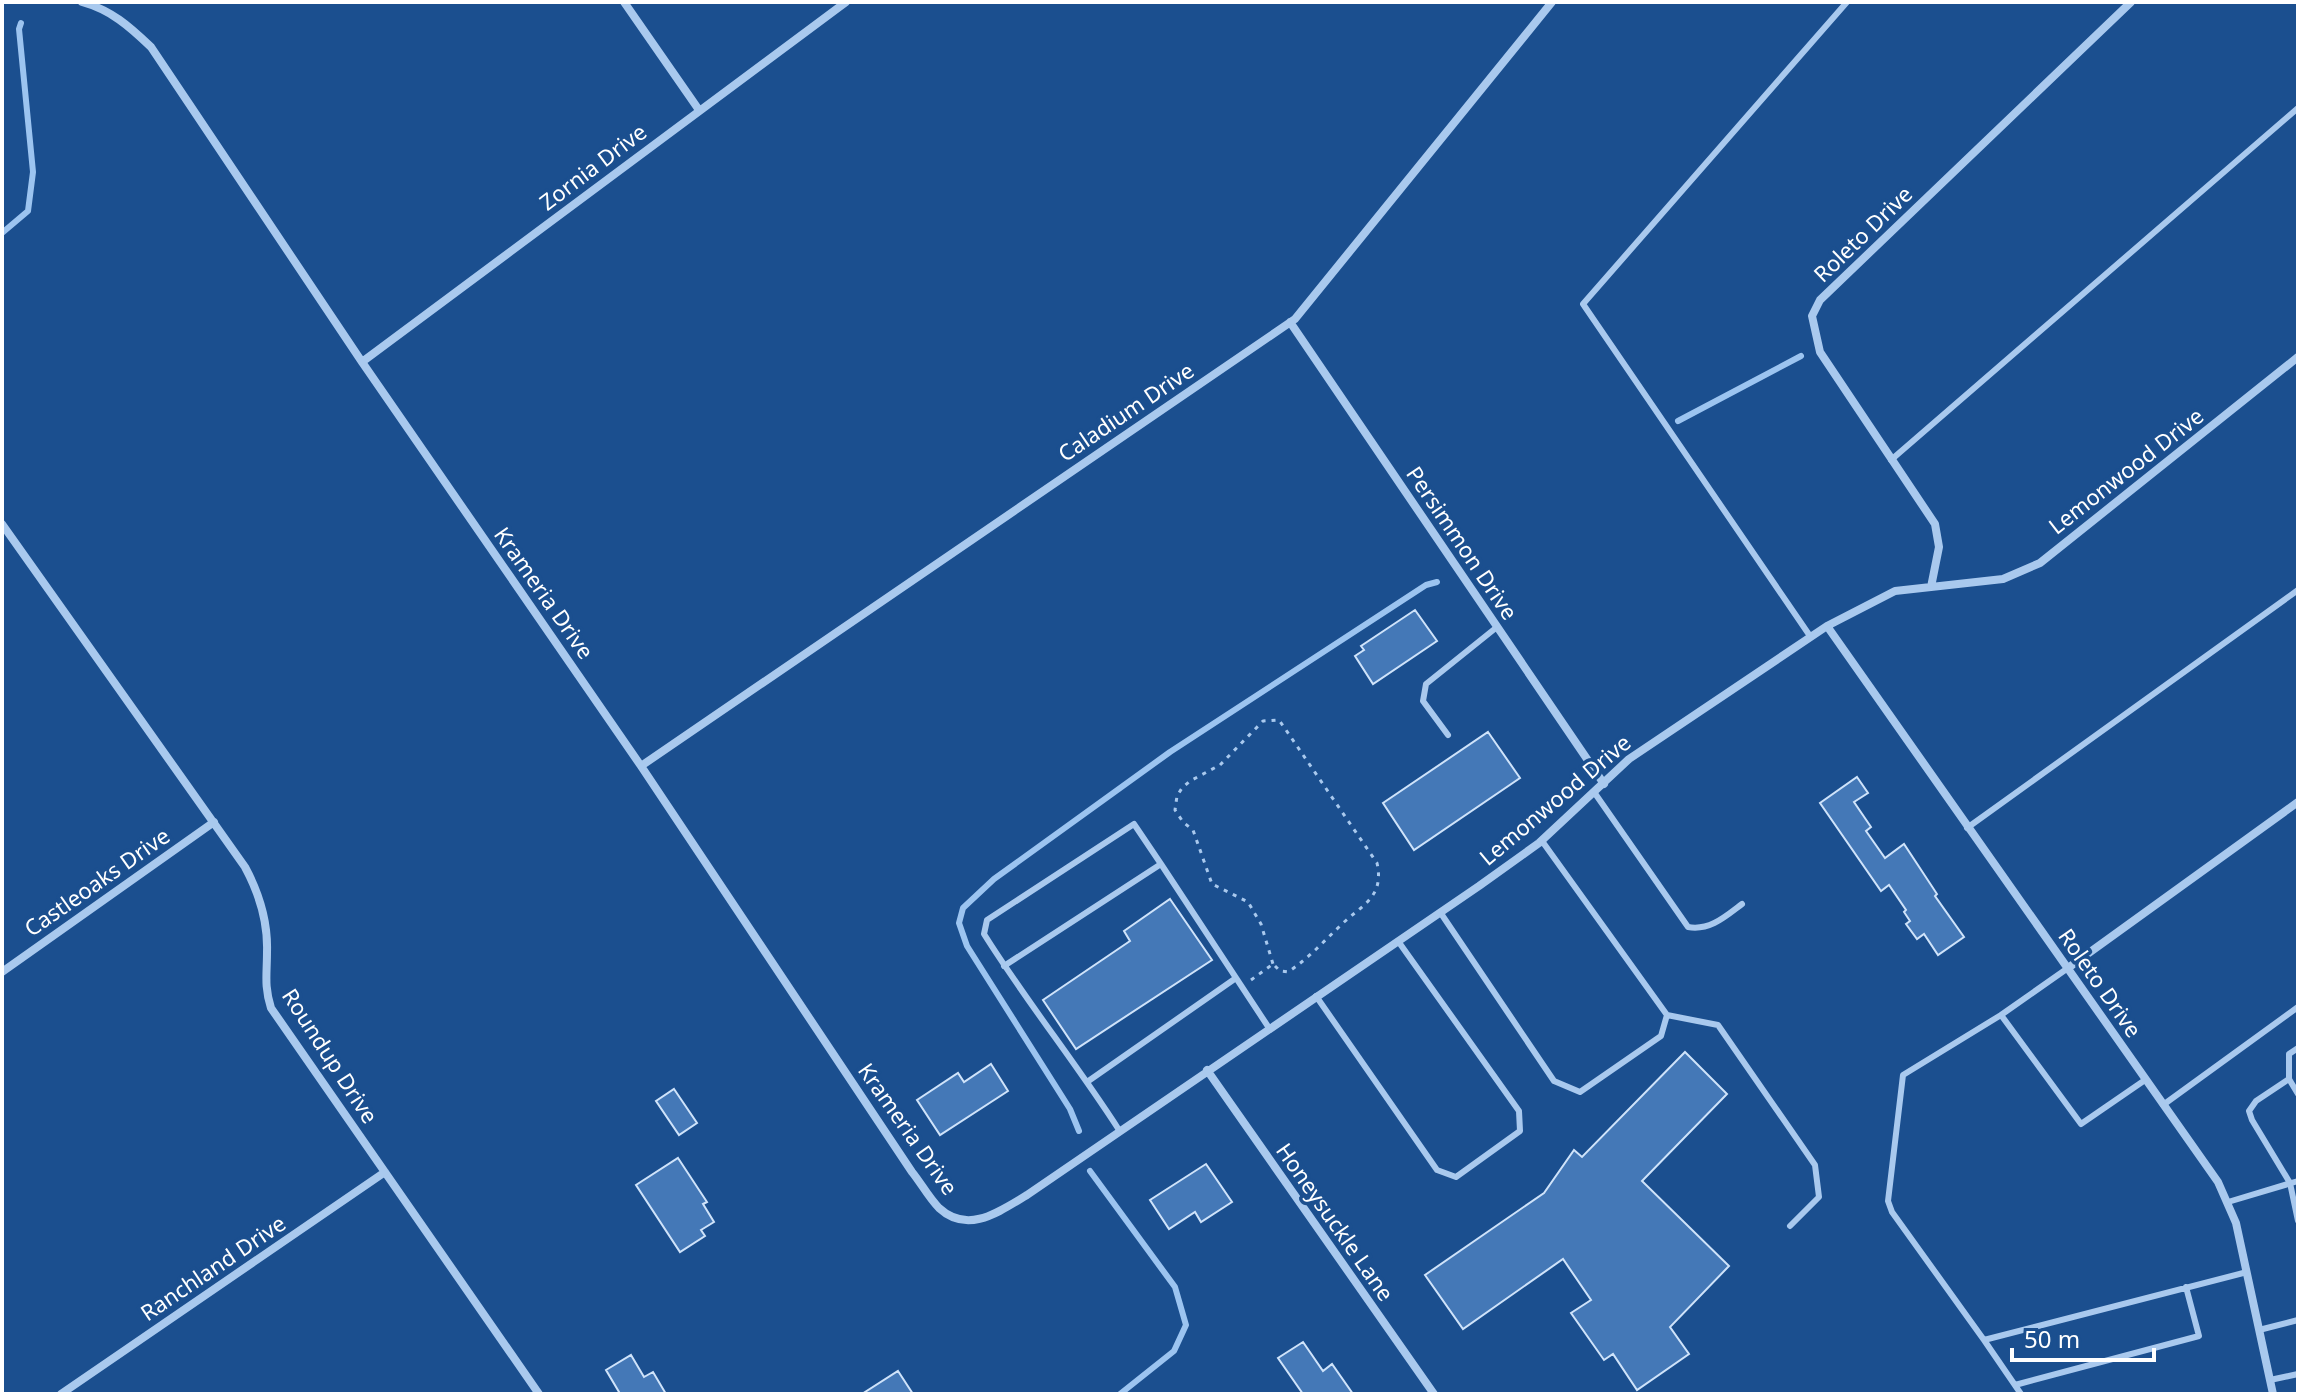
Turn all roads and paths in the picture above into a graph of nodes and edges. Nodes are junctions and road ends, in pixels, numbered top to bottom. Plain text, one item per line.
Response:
1 (82, 2) edge
2 (624, 2) edge
3 (846, 2) edge
4 (1552, 2) edge
5 (1847, 2) edge
6 (2131, 2) edge
7 (2298, 108) edge
8 (699, 110) junction
9 (1290, 322) junction
10 (2298, 357) edge
11 (362, 362) junction
12 (1891, 460) junction
13 (2, 524) edge
14 (1931, 587) junction
15 (2298, 590) edge
16 (1827, 626) junction
17 (1497, 627) junction
18 (1810, 636) junction
19 (1448, 735) dead end
20 (641, 766) junction
21 (1604, 784) junction
22 (1594, 792) junction
23 (2298, 802) edge
24 (214, 822) junction
25 (1967, 828) junction
26 (1542, 841) junction
27 (1161, 864) junction
28 (1742, 904) dead end
29 (1440, 912) junction
30 (1398, 941) junction
31 (1273, 964) junction
32 (1004, 966) junction
33 (2068, 968) junction
34 (2, 972) edge
35 (1236, 978) junction
36 (1242, 988) junction
37 (1316, 996) junction
38 (2298, 1007) edge
39 (1667, 1015) junction
40 (2001, 1015) junction
41 (1269, 1028) junction
42 (2298, 1048) edge
43 (1207, 1070) junction
44 (2289, 1079) junction
45 (2145, 1080) junction
46 (1087, 1082) junction
47 (2298, 1094) edge
48 (2163, 1105) junction
49 (1119, 1130) junction
50 (385, 1172) junction
51 (2294, 1182) edge
52 (2228, 1202) junction
53 (961, 1221) joint
54 (2298, 1221) edge
55 (1790, 1226) dead end
56 (2247, 1272) junction
57 (2186, 1287) junction
58 (2298, 1320) edge
59 (2259, 1330) junction
60 (1984, 1340) junction
61 (2298, 1374) edge
62 (2270, 1380) junction
63 (2015, 1385) junction
64 (61, 1394) edge
65 (539, 1394) edge
66 (1434, 1394) edge
67 (2021, 1394) edge
68 (2273, 1394) edge

1 - 11 street, Krameria Drive
2 - 8 street
3 - 8 street, Zornia Drive
4 - 9 street, Caladium Drive
5 - 18 lane
6 - 12 street, Roleto Drive
7 - 12 lane
8 - 11 street, Zornia Drive
9 - 17 street, Persimmon Drive
9 - 20 street, Caladium Drive
10 - 14 street, Lemonwood Drive
11 - 20 street, Krameria Drive
12 - 14 street, Roleto Drive
13 - 24 street, Roundup Drive
14 - 16 street, Lemonwood Drive
15 - 25 lane
16 - 18 street, Lemonwood Drive
16 - 25 street, Roleto Drive
17 - 19 lane
17 - 21 street, Persimmon Drive
18 - 21 street, Lemonwood Drive
20 - 53 street, Krameria Drive
21 - 22 street, Lemonwood Drive
22 - 26 street, Lemonwood Drive
22 - 28 lane
23 - 33 street
24 - 34 street, Castleoaks Drive
24 - 50 street, Roundup Drive
25 - 33 street, Roleto Drive
26 - 29 street, Lemonwood Drive
26 - 39 lane
27 - 32 lane
27 - 32 lane
27 - 35 lane
29 - 30 street, Lemonwood Drive
29 - 39 lane
30 - 37 street, Lemonwood Drive
30 - 37 lane
31 - 31 path
31 - 36 path
32 - 46 lane
33 - 40 lane
33 - 45 street, Roleto Drive
35 - 36 lane
35 - 46 lane
36 - 41 lane
37 - 41 street, Lemonwood Drive
38 - 48 lane
39 - 55 lane
40 - 45 lane
40 - 60 lane
41 - 43 street, Lemonwood Drive
42 - 44 lane
43 - 49 street, Lemonwood Drive
43 - 66 street, Honeysuckle Lane
44 - 47 lane
44 - 51 lane
45 - 48 street, Roleto Drive
46 - 49 lane
48 - 52 street, Roleto Drive
49 - 53 street, Lemonwood Drive
50 - 64 street, Ranchland Drive
50 - 65 street, Roundup Drive
51 - 52 lane
51 - 54 lane
52 - 56 street, Roleto Drive
56 - 57 lane
56 - 59 street, Roleto Drive
57 - 60 lane
57 - 63 lane
58 - 59 lane
59 - 62 street, Roleto Drive
60 - 63 lane
61 - 62 lane
62 - 68 street, Roleto Drive
63 - 67 lane

